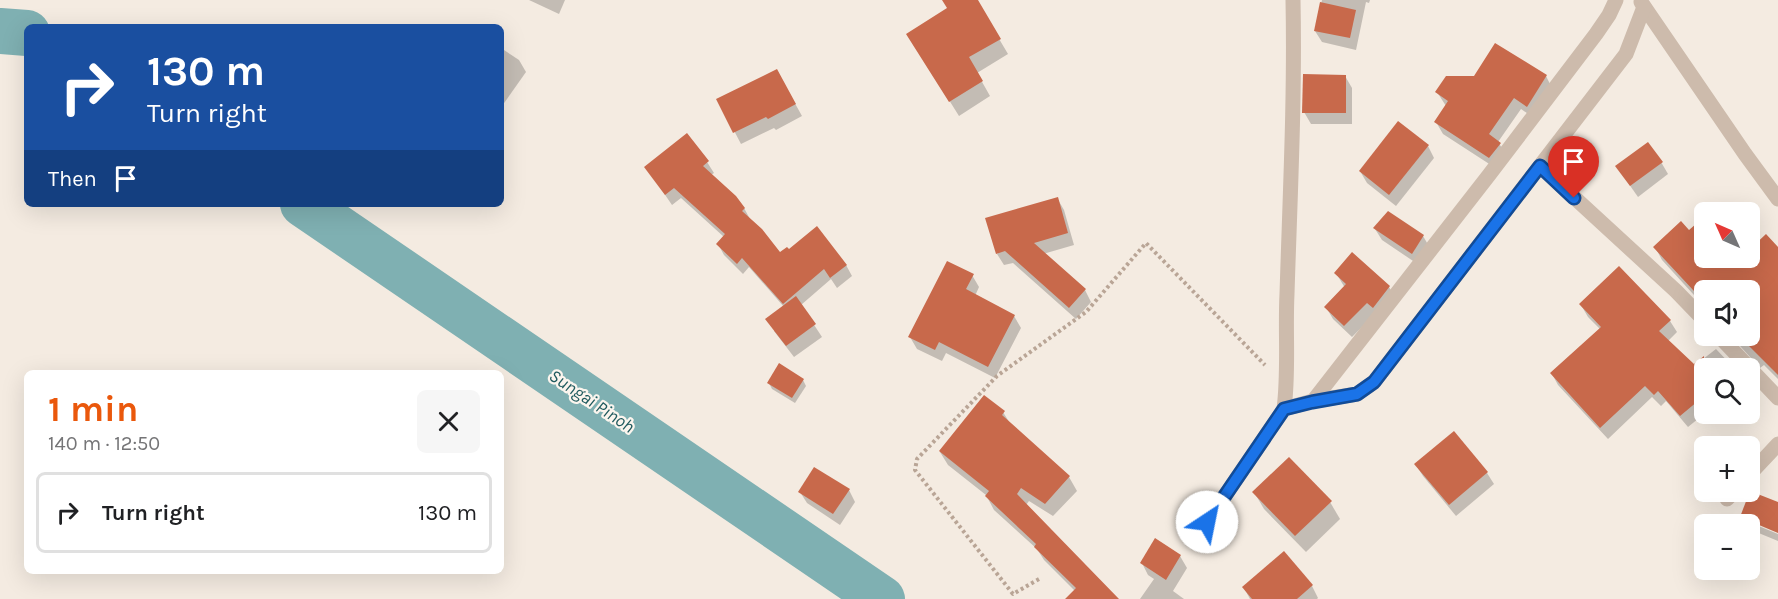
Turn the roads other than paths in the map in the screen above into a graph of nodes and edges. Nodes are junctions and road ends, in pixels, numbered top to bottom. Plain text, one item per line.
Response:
1 (1293, 0) edge
2 (1616, 0) edge
3 (1642, 3) edge
4 (1540, 166) junction
5 (1778, 199) edge
6 (1694, 310) edge
7 (1729, 346) edge
8 (1778, 398) edge
9 (1312, 402) junction
10 (1284, 409) junction
11 (1778, 444) edge
12 (1760, 463) edge
13 (1194, 541) dead end

1 - 10 street
2 - 9 street
3 - 4 street
3 - 5 street
4 - 6 street
4 - 9 street
7 - 8 street
9 - 10 street
10 - 13 street
11 - 12 street

